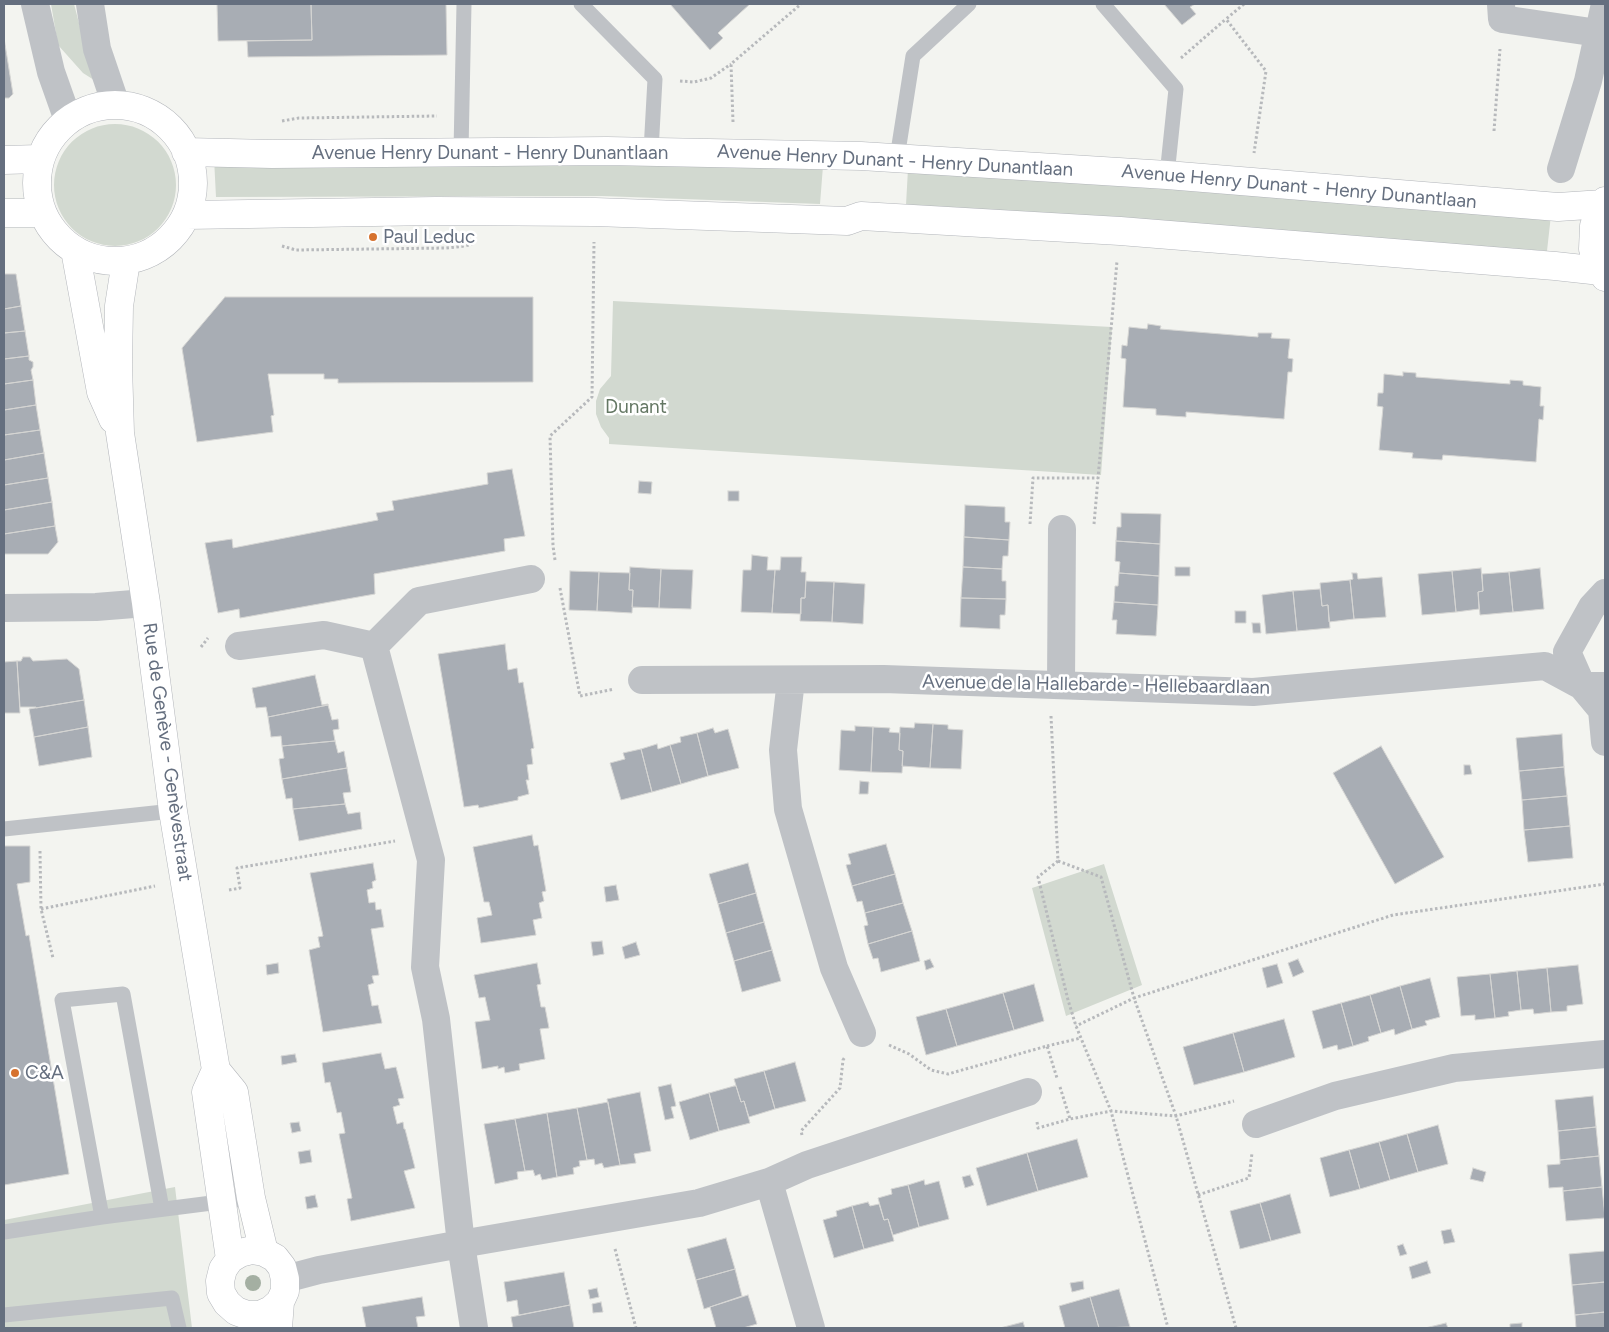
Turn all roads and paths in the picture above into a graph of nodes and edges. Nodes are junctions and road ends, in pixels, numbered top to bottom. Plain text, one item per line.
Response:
1 (35, 4) edge
2 (90, 4) edge
3 (464, 4) edge
4 (581, 4) edge
5 (801, 4) edge
6 (969, 4) edge
7 (1103, 4) edge
8 (1244, 4) edge
9 (1605, 4) edge
10 (1501, 11) edge
11 (1226, 19) junction
12 (1598, 33) junction
13 (731, 64) junction
14 (1162, 74) junction
15 (655, 79) junction
16 (116, 105) junction
17 (68, 120) junction
18 (1494, 131) dead end
19 (651, 151) junction
20 (186, 152) junction
21 (460, 152) junction
22 (734, 153) junction
23 (897, 158) junction
24 (4, 160) edge
25 (39, 160) junction
26 (1560, 169) dead end
27 (1167, 175) junction
28 (1250, 183) junction
29 (1604, 203) edge
30 (595, 212) junction
31 (4, 213) edge
32 (41, 213) junction
33 (187, 215) junction
34 (1120, 231) junction
35 (473, 244) dead end
36 (280, 245) dead end
37 (75, 250) junction
38 (126, 260) junction
39 (1107, 260) dead end
40 (1117, 261) junction
41 (1603, 274) edge
42 (120, 434) junction
43 (1098, 478) junction
44 (1030, 506) dead end
45 (1095, 507) dead end
46 (1062, 530) dead end
47 (556, 565) dead end
48 (531, 579) dead end
49 (560, 584) dead end
50 (1605, 593) edge
51 (146, 603) junction
52 (4, 608) edge
53 (239, 646) dead end
54 (374, 646) junction
55 (642, 680) joint
56 (791, 680) junction
57 (1055, 685) junction
58 (1594, 686) edge
59 (1605, 742) edge
60 (174, 811) junction
61 (4, 829) edge
62 (424, 836) junction
63 (40, 847) dead end
64 (1058, 861) junction
65 (185, 880) junction
66 (1605, 884) edge
67 (229, 890) dead end
68 (41, 909) junction
69 (53, 958) dead end
70 (1134, 998) junction
71 (1076, 1026) junction
72 (862, 1033) junction
73 (1081, 1038) junction
74 (1047, 1046) dead end
75 (1605, 1054) edge
76 (216, 1070) junction
77 (948, 1074) dead end
78 (1028, 1092) joint
79 (1111, 1111) junction
80 (1176, 1116) junction
81 (1256, 1124) junction
82 (807, 1165) junction
83 (769, 1182) junction
84 (1198, 1195) junction
85 (251, 1198) junction
86 (222, 1202) junction
87 (162, 1210) junction
88 (102, 1217) junction
89 (608, 1220) junction
90 (4, 1232) edge
91 (461, 1244) junction
92 (264, 1252) junction
93 (230, 1259) junction
94 (281, 1303) edge
95 (4, 1316) edge
96 (238, 1320) edge
97 (179, 1328) edge
98 (474, 1328) edge
99 (636, 1328) edge
100 (811, 1328) edge
101 (1168, 1328) edge
102 (1236, 1328) edge

1 - 17 street
2 - 16 street
3 - 21 lane
4 - 15 lane
5 - 13 path
6 - 23 lane
7 - 14 lane
8 - 11 path
9 - 12 street
10 - 12 street
10 - 18 path
11 - 14 path
11 - 28 path
12 - 26 street
13 - 15 path
13 - 22 path
14 - 27 lane
15 - 19 lane
16 - 17 street
16 - 20 street
17 - 25 street
19 - 21 street, Avenue Henry Dunant - Henry Dunantlaan
19 - 22 street, Avenue Henry Dunant - Henry Dunantlaan
20 - 21 street, Avenue Henry Dunant - Henry Dunantlaan
20 - 33 street
22 - 23 street, Avenue Henry Dunant - Henry Dunantlaan
23 - 27 street, Avenue Henry Dunant - Henry Dunantlaan
24 - 25 street
25 - 32 street
27 - 28 street, Avenue Henry Dunant - Henry Dunantlaan
28 - 29 street, Avenue Henry Dunant - Henry Dunantlaan
29 - 41 street, Avenue Henry Dunant - Henry Dunantlaan
30 - 33 street, Avenue Henry Dunant - Henry Dunantlaan
30 - 34 street, Avenue Henry Dunant - Henry Dunantlaan
30 - 47 path
31 - 32 street
32 - 37 street
33 - 38 street
34 - 40 path
34 - 41 street, Avenue Henry Dunant - Henry Dunantlaan
35 - 36 path
37 - 38 street
37 - 42 street, Rue de Genève - Genèvestraat
38 - 42 street, Rue de Genève - Genèvestraat
39 - 40 path
40 - 43 path
42 - 51 street, Rue de Genève - Genèvestraat
43 - 44 path
43 - 45 path
46 - 57 street
48 - 54 street
49 - 55 path
50 - 58 street
51 - 52 street
51 - 60 street, Rue de Genève - Genèvestraat
53 - 54 street
54 - 62 street
55 - 56 street, Avenue de la Hallebarde - Hellebaardlaan
56 - 57 street, Avenue de la Hallebarde - Hellebaardlaan
56 - 72 street
57 - 58 street, Avenue de la Hallebarde - Hellebaardlaan
57 - 64 path
58 - 59 street
60 - 61 lane
60 - 65 street, Rue de Genève - Genèvestraat
62 - 67 path
62 - 91 street
63 - 68 path
64 - 70 path
64 - 71 path
65 - 68 path
65 - 76 street, Rue de Genève - Genèvestraat
66 - 70 path
68 - 69 path
70 - 71 path
70 - 80 path
71 - 73 path
72 - 77 path
72 - 82 path
73 - 74 path
73 - 79 path
75 - 81 street
76 - 85 street
76 - 86 street
78 - 79 path
78 - 82 street
79 - 80 path
79 - 101 path
80 - 81 path
80 - 84 path
81 - 84 path
82 - 83 street
83 - 89 street
83 - 100 street
84 - 102 path
85 - 86 lane
85 - 92 street
86 - 87 lane
86 - 93 street
87 - 88 lane
87 - 88 lane
88 - 90 lane
89 - 91 street
89 - 99 path
91 - 94 street
91 - 98 street
92 - 93 street
92 - 94 street
93 - 96 street
94 - 96 street
95 - 97 lane

